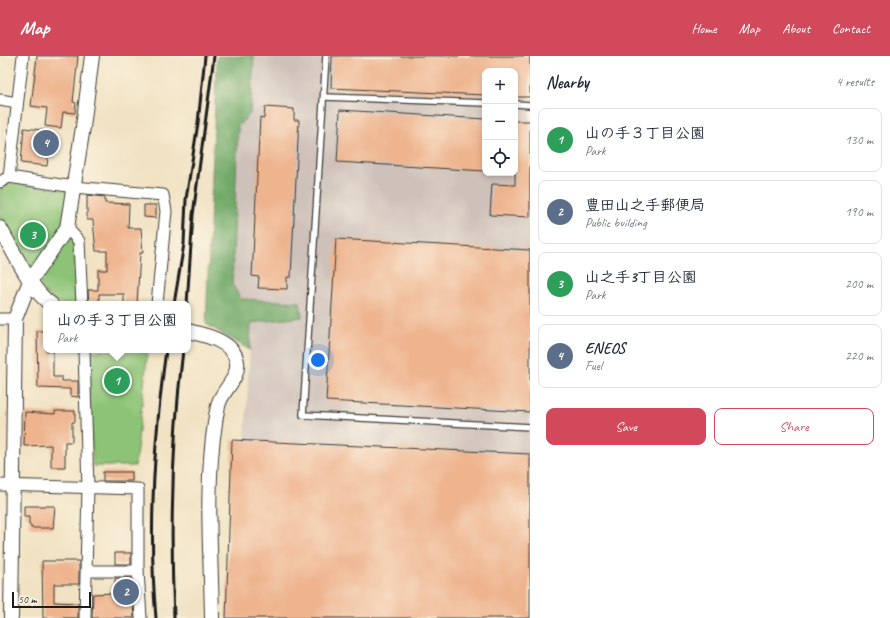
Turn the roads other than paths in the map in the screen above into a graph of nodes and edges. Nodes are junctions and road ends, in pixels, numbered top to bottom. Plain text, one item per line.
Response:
1 (23, 56) edge
2 (92, 56) edge
3 (326, 56) edge
4 (325, 97) junction
5 (0, 100) edge
6 (17, 103) junction
7 (482, 103) edge
8 (518, 104) edge
9 (530, 105) edge
10 (4, 179) edge
11 (74, 187) junction
12 (0, 228) edge
13 (67, 228) junction
14 (30, 281) junction
15 (46, 301) edge
16 (82, 301) edge
17 (157, 301) edge
18 (0, 318) edge
19 (16, 319) junction
20 (191, 332) edge
21 (84, 353) edge
22 (530, 427) edge
23 (6, 485) edge
24 (88, 488) junction
25 (87, 571) junction
26 (138, 571) junction
27 (11, 618) edge
28 (85, 618) edge
29 (141, 618) edge
30 (212, 618) edge

1 - 6 street
2 - 11 street
3 - 4 lane
4 - 7 lane
4 - 22 lane
5 - 6 street
6 - 10 street
8 - 9 lane
10 - 11 street
11 - 13 street
11 - 17 street
12 - 14 street
13 - 14 street
13 - 16 street
14 - 15 street
14 - 19 street
18 - 19 street
19 - 23 street
20 - 30 street
21 - 24 street
23 - 24 street
23 - 27 street
24 - 25 street
24 - 26 street
25 - 26 street
25 - 28 street
26 - 29 street

